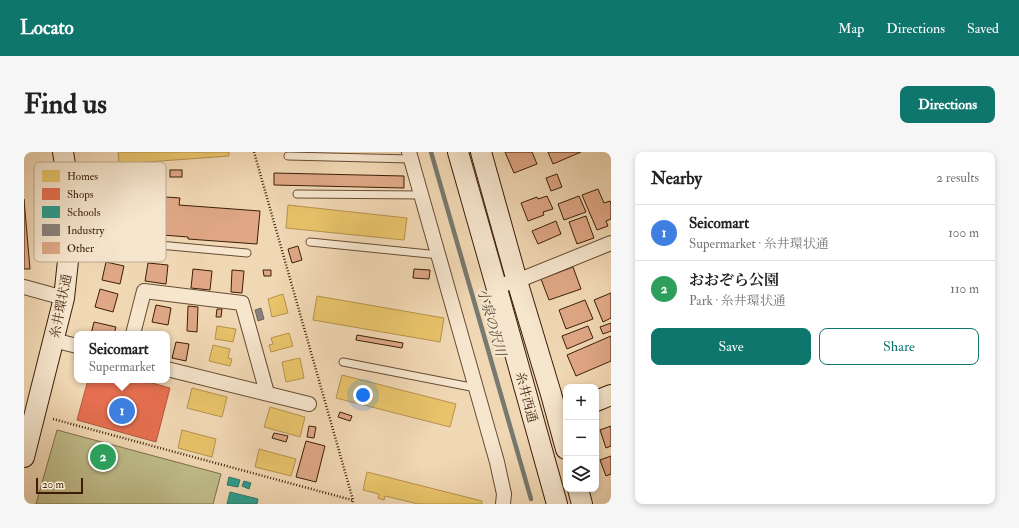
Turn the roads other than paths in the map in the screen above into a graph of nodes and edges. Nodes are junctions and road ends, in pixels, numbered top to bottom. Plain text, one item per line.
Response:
1 (63, 152) edge
2 (458, 152) edge
3 (480, 152) edge
4 (410, 155) edge
5 (288, 156) dead end
6 (65, 162) edge
7 (297, 194) dead end
8 (422, 195) junction
9 (310, 242) dead end
10 (611, 243) edge
11 (166, 246) edge
12 (247, 253) dead end
13 (438, 255) junction
14 (68, 262) edge
15 (517, 281) junction
16 (497, 286) junction
17 (24, 287) edge
18 (64, 298) junction
19 (133, 331) edge
20 (53, 340) junction
21 (74, 345) edge
22 (343, 362) dead end
23 (170, 370) edge
24 (476, 388) junction
25 (267, 393) junction
26 (611, 395) edge
27 (599, 400) edge
28 (309, 404) dead end
29 (562, 415) edge
30 (535, 426) junction
31 (24, 458) edge
32 (579, 492) edge
33 (503, 504) edge
34 (557, 504) edge
35 (582, 504) edge

1 - 6 street, 糸井環状通
2 - 16 street, 糸井西通
3 - 15 street, 糸井西通
4 - 5 lane
4 - 8 street
7 - 8 lane
8 - 13 street
9 - 13 lane
10 - 15 street
11 - 12 lane
13 - 24 street
14 - 18 street, 糸井環状通
15 - 16 street
15 - 29 street, 糸井西通
16 - 30 street, 糸井西通
17 - 18 street
18 - 20 street, 糸井環状通
19 - 25 street
20 - 21 street
20 - 31 street, 糸井環状通
22 - 24 lane
23 - 25 street
24 - 33 street
25 - 28 street
26 - 27 street
29 - 30 street
30 - 34 street, 糸井西通
32 - 35 street

